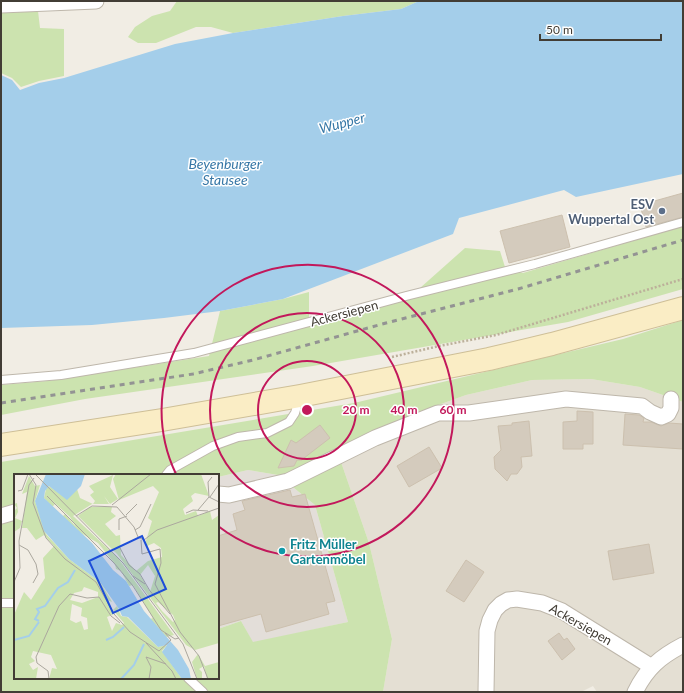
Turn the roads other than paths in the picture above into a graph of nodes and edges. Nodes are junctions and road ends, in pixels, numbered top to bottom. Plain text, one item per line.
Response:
1 (96, 1) edge
2 (1, 5) edge
3 (683, 222) edge
4 (683, 308) edge
5 (1, 380) edge
6 (300, 396) junction
7 (671, 399) dead end
8 (1, 445) edge
9 (167, 474) edge
10 (219, 494) edge
11 (14, 512) edge
12 (1, 516) edge
13 (1, 603) edge
14 (14, 603) edge
15 (683, 645) edge
16 (652, 667) junction
17 (189, 679) edge
18 (203, 692) edge
19 (486, 692) edge
20 (635, 692) edge

1 - 2 street
3 - 5 lane, Ackersiepen
4 - 6 main road
6 - 8 main road
6 - 9 lane
7 - 10 street
11 - 12 street
13 - 14 lane
15 - 16 street
16 - 19 street, Ackersiepen
16 - 20 street
17 - 18 lane

